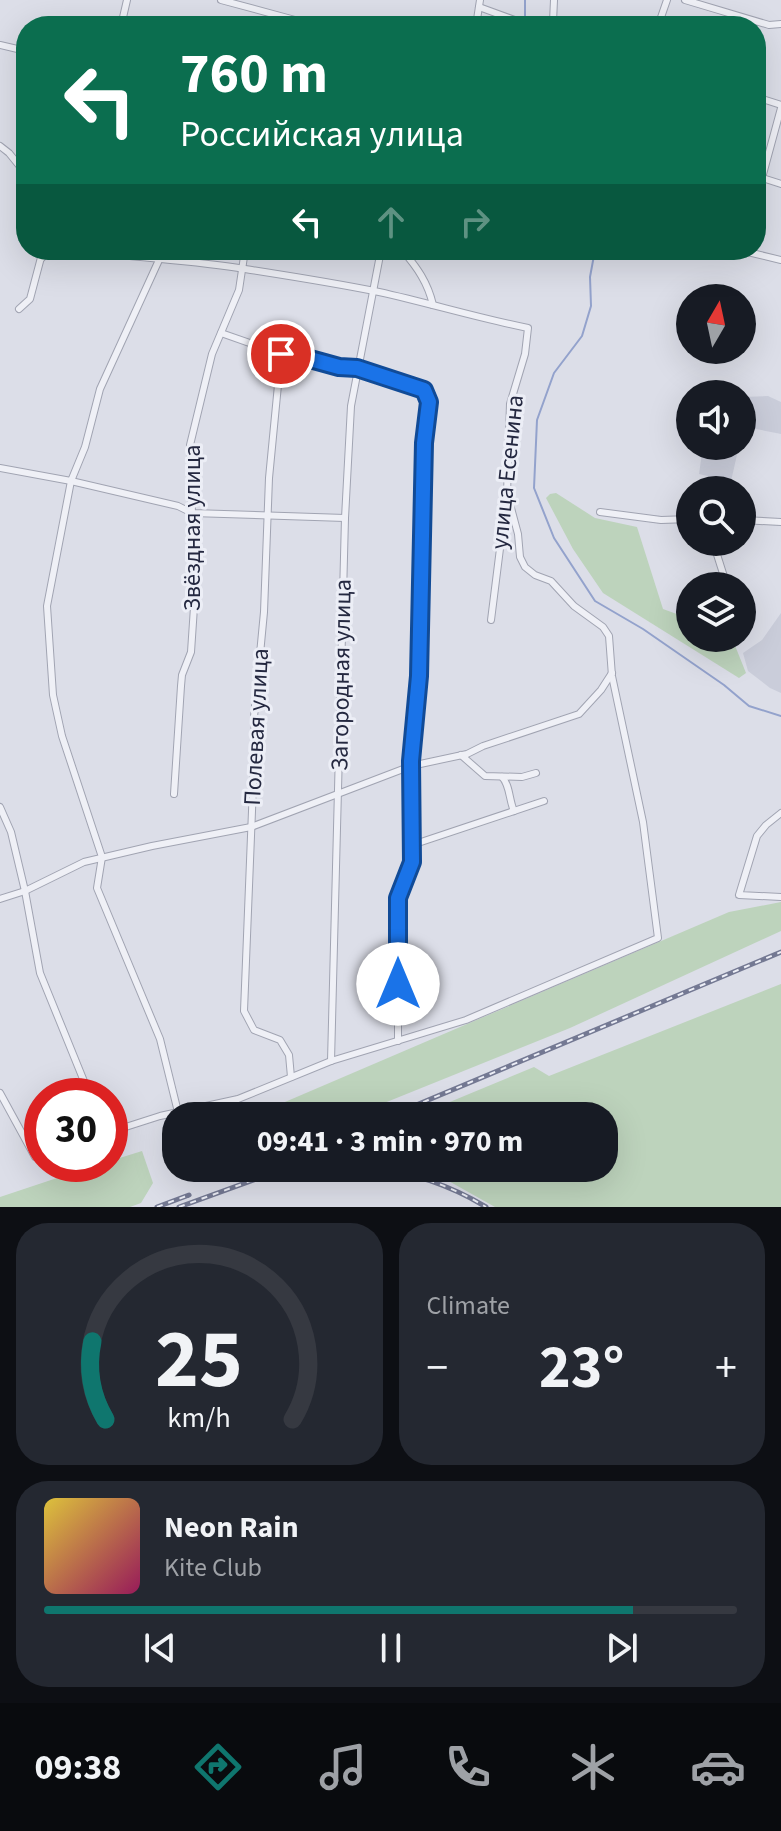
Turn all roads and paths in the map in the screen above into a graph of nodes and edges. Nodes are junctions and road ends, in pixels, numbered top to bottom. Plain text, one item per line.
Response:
1 (221, 0) edge
2 (685, 0) edge
3 (480, 3) edge
4 (280, 16) edge
5 (504, 16) edge
6 (739, 16) edge
7 (781, 106) edge
8 (0, 146) edge
9 (766, 154) edge
10 (16, 162) edge
11 (159, 260) joint
12 (243, 260) edge
13 (379, 260) edge
14 (411, 260) edge
15 (40, 261) edge
16 (241, 268) junction
17 (374, 291) junction
18 (433, 305) junction
19 (19, 309) dead end
20 (221, 333) junction
21 (281, 354) junction
22 (357, 368) junction
23 (0, 468) edge
24 (71, 481) junction
25 (507, 493) junction
26 (600, 512) dead end
27 (192, 513) junction
28 (269, 515) junction
29 (345, 518) junction
30 (676, 519) edge
31 (756, 521) edge
32 (781, 522) edge
33 (491, 620) dead end
34 (612, 673) junction
35 (461, 755) junction
36 (411, 766) junction
37 (536, 773) dead end
38 (502, 777) junction
39 (174, 794) dead end
40 (338, 794) junction
41 (544, 801) dead end
42 (0, 807) edge
43 (514, 811) junction
44 (781, 813) edge
45 (251, 827) junction
46 (412, 845) junction
47 (102, 857) junction
48 (25, 891) junction
49 (781, 897) edge
50 (0, 899) edge
51 (398, 1041) junction
52 (331, 1061) junction
53 (291, 1077) junction
54 (83, 1078) edge
55 (0, 1093) edge
56 (176, 1102) edge
57 (224, 1102) edge
58 (162, 1117) edge
59 (128, 1127) edge
60 (24, 1137) edge

1 - 4 street
2 - 6 street
3 - 5 street
7 - 9 street
8 - 10 street
11 - 16 street, улица Есенина
11 - 24 street
12 - 16 street
13 - 17 street
14 - 18 street
15 - 19 street
16 - 17 street, улица Есенина
16 - 20 street, Звёздная улица
17 - 18 street, улица Есенина
17 - 22 street, Загородная улица
18 - 25 street, улица Есенина
20 - 21 street
20 - 27 street, Звёздная улица
21 - 22 street
21 - 28 street, Полевая улица
22 - 29 street, Загородная улица
22 - 36 street
23 - 24 street
24 - 27 street
24 - 47 street
25 - 33 street, улица Есенина
25 - 34 street
26 - 30 street
27 - 28 street
27 - 39 street, Звёздная улица
28 - 29 street
28 - 45 street, Полевая улица
29 - 40 street, Загородная улица
31 - 32 street
34 - 35 street
34 - 51 street
35 - 36 street
35 - 38 street
36 - 40 street
36 - 46 street
37 - 38 street
38 - 43 street
40 - 45 street
40 - 52 street, Загородная улица
41 - 43 street
42 - 48 street
43 - 46 street
44 - 49 street
45 - 47 street
45 - 53 street, Полевая улица
46 - 51 street
47 - 48 street
47 - 56 street
48 - 50 street
48 - 54 street
51 - 52 street
52 - 53 street
53 - 57 street
55 - 60 street
58 - 59 street

